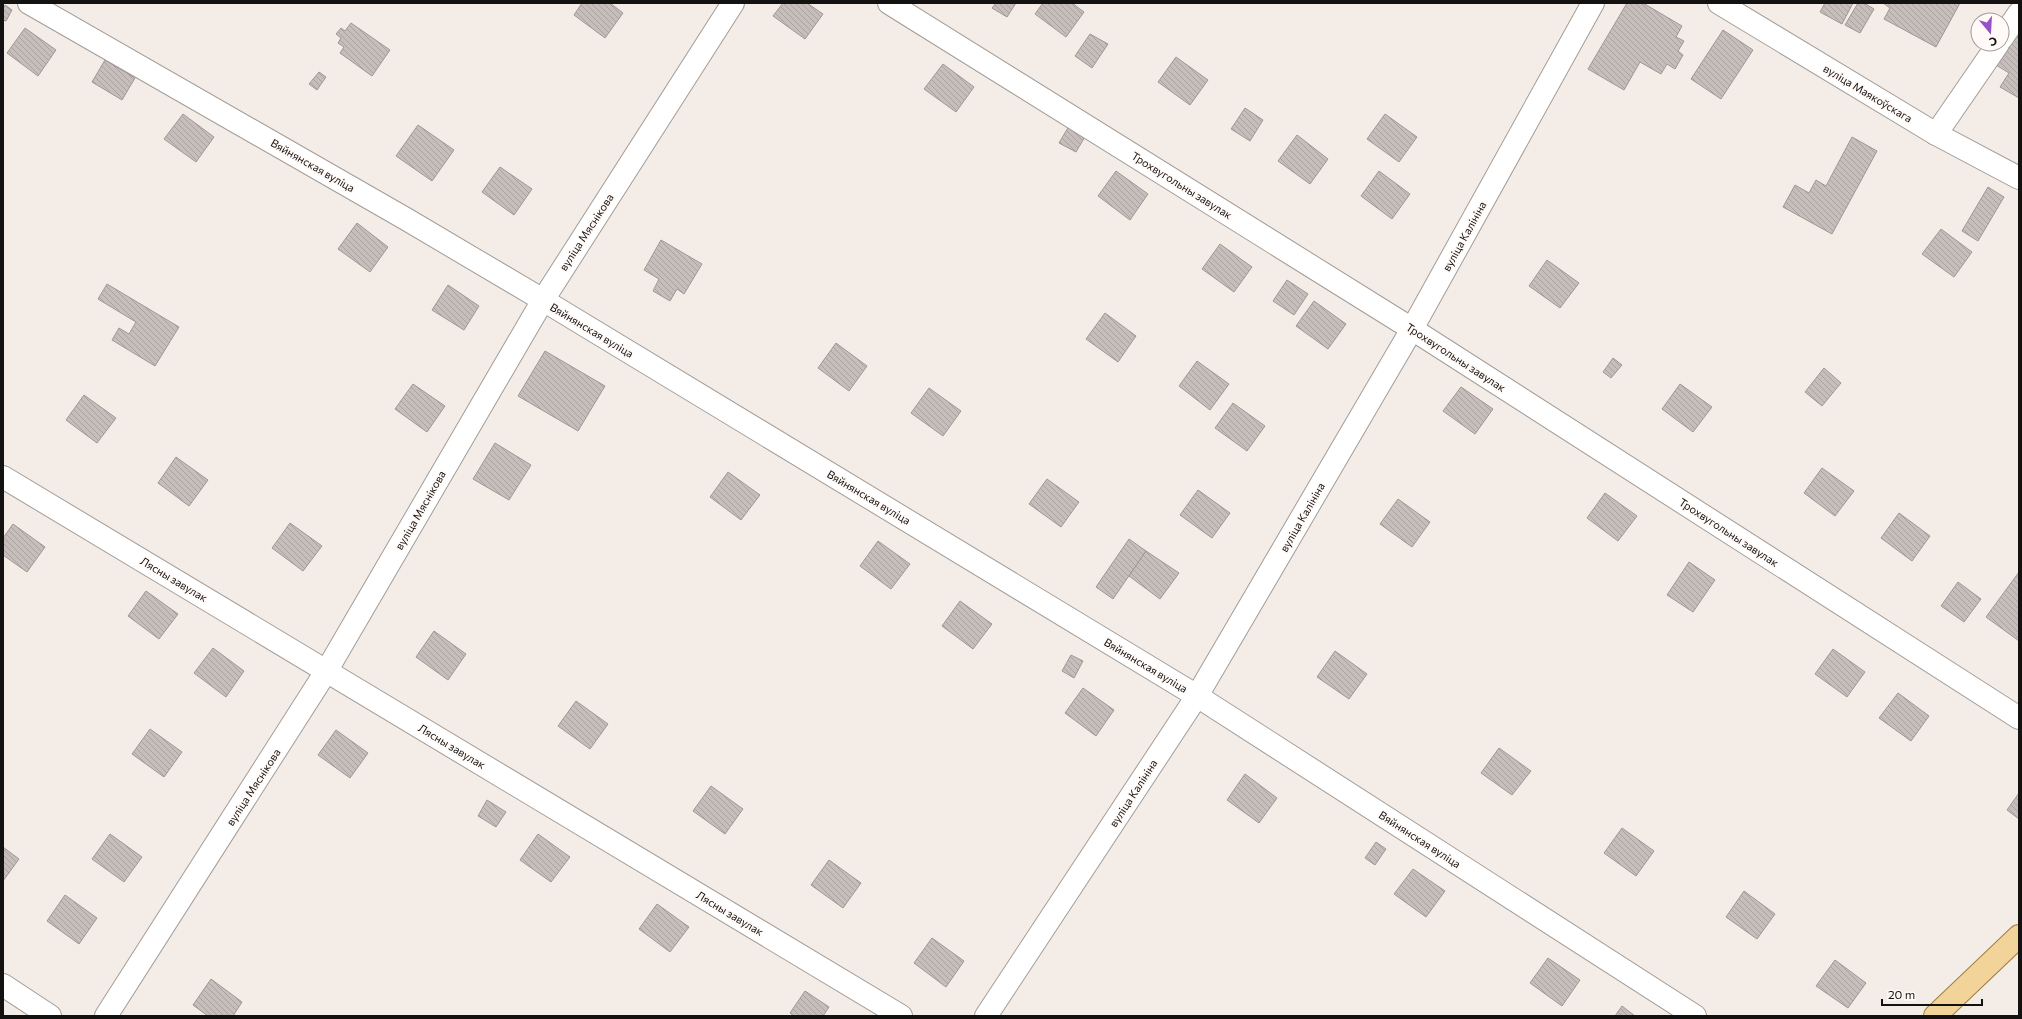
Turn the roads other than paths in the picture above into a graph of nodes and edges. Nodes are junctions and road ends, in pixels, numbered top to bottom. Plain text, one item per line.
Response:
1 (29, 3) edge
2 (733, 3) edge
3 (889, 3) edge
4 (1593, 3) edge
5 (1719, 3) edge
6 (2019, 13) edge
7 (2010, 26) edge
8 (1992, 52) edge
9 (1936, 134) junction
10 (2019, 178) edge
11 (542, 300) junction
12 (1412, 329) junction
13 (3, 477) edge
14 (327, 670) junction
15 (1197, 696) junction
16 (2019, 718) edge
17 (2019, 936) edge
18 (3, 985) edge
19 (50, 1016) edge
20 (106, 1016) edge
21 (901, 1016) edge
22 (986, 1016) edge
23 (1695, 1016) edge
24 (1935, 1016) edge

1 - 11 street, Вяйнянская вуліца
2 - 11 street, вуліца Мяснікова
3 - 12 street, Трохвугольны завулак
4 - 12 street, вуліца Калініна
5 - 9 street, вуліца Маякоўскага
6 - 7 street
8 - 9 street
9 - 10 street, вуліца Маякоўскага
11 - 14 street, вуліца Мяснікова
11 - 15 street, Вяйнянская вуліца
12 - 15 street, вуліца Калініна
12 - 16 street, Трохвугольны завулак
13 - 14 street, Лясны завулак
14 - 20 street, вуліца Мяснікова
14 - 21 street, Лясны завулак
15 - 22 street, вуліца Калініна
15 - 23 street, Вяйнянская вуліца
17 - 24 main road
18 - 19 street

